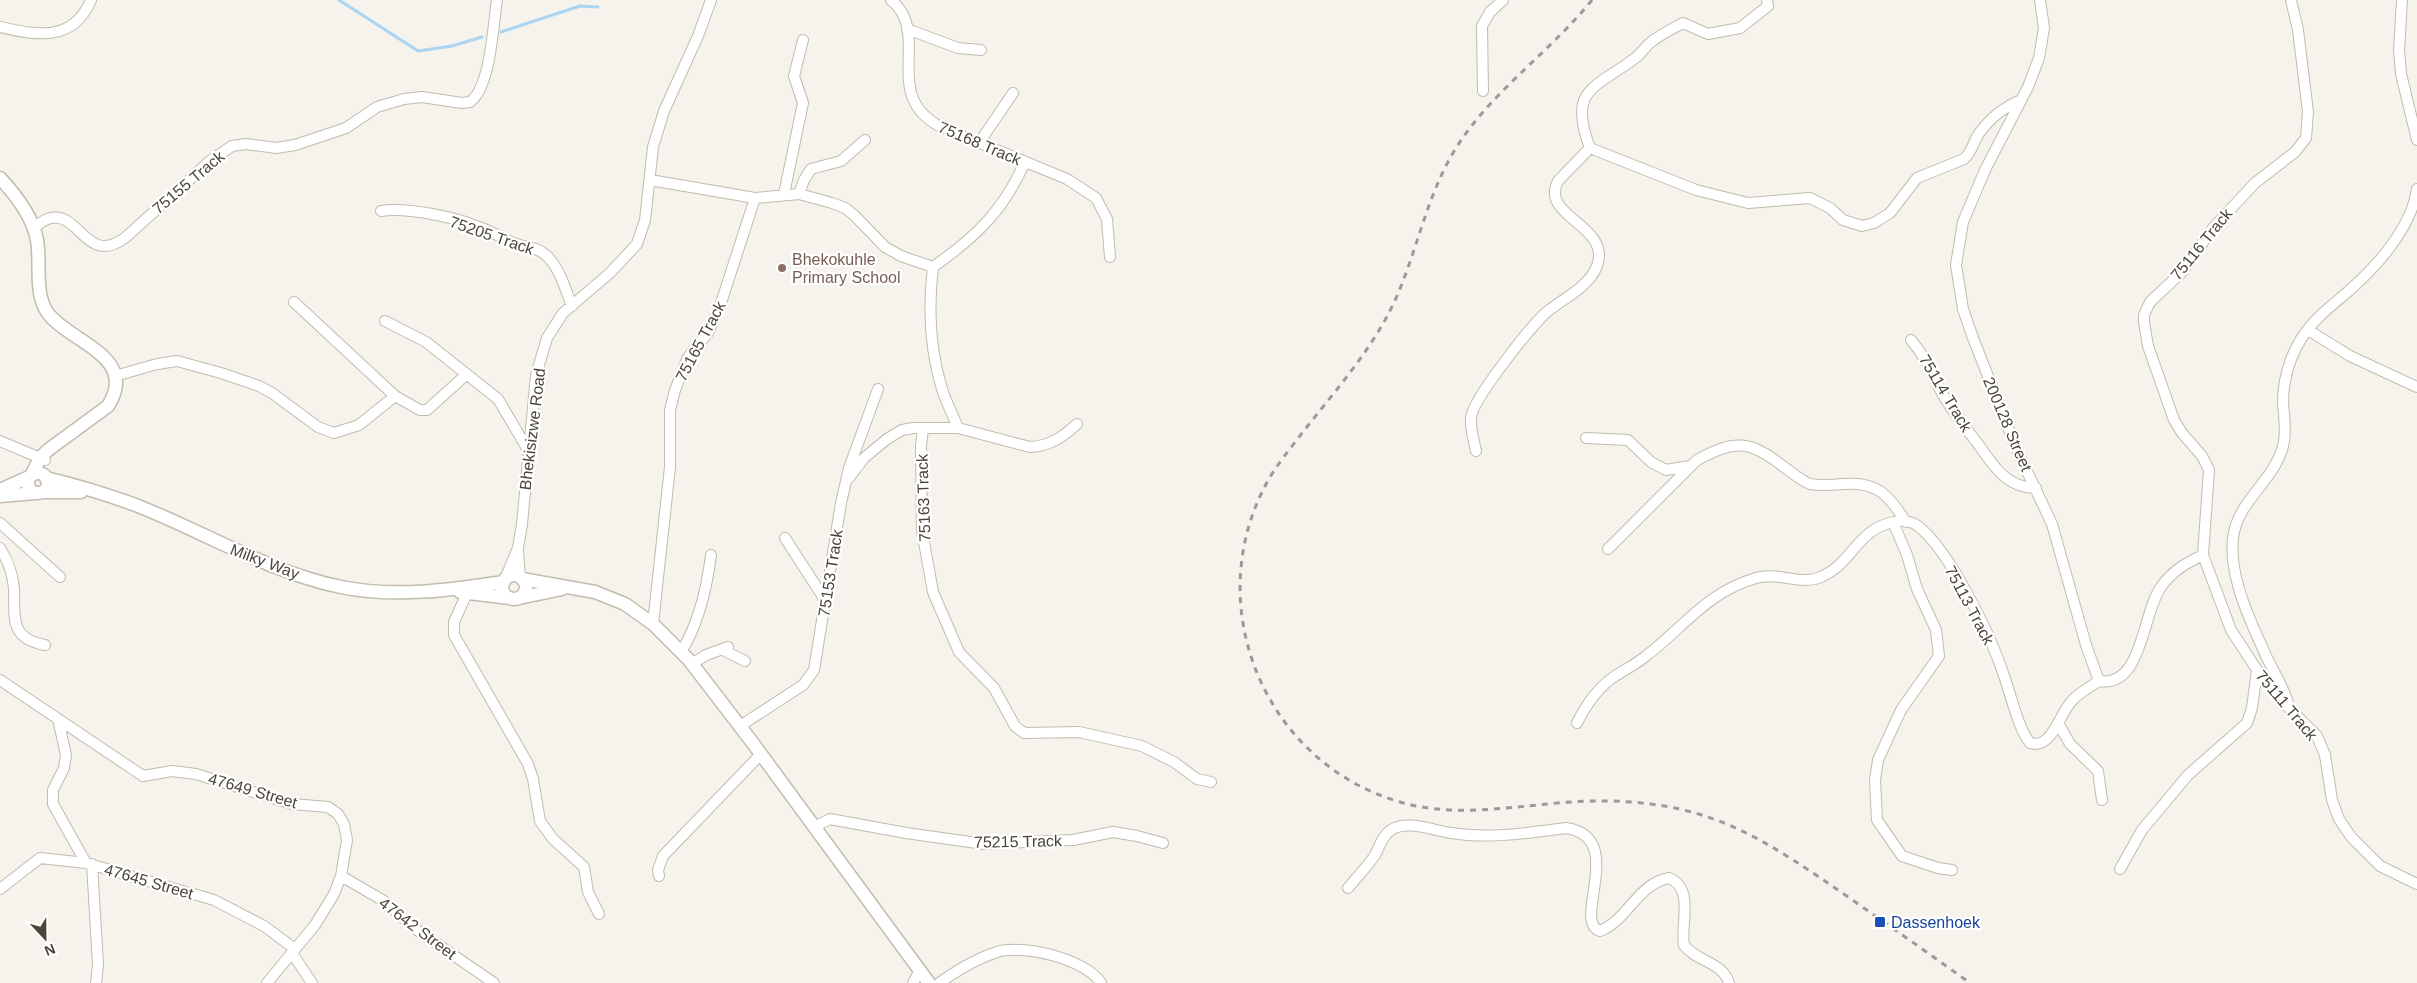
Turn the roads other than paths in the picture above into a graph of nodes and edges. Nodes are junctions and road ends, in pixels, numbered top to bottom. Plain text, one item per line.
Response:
1 (90, 0) edge
2 (711, 0) edge
3 (891, 0) edge
4 (1503, 0) edge
5 (1767, 0) edge
6 (2040, 0) edge
7 (2291, 0) edge
8 (2402, 0) edge
9 (497, 2) edge
10 (0, 27) edge
11 (907, 29) junction
12 (803, 40) dead end
13 (981, 50) dead end
14 (1483, 90) dead end
15 (1013, 93) dead end
16 (2021, 100) junction
17 (865, 140) dead end
18 (2417, 140) edge
19 (980, 143) junction
20 (1590, 148) junction
21 (1025, 162) junction
22 (0, 178) edge
23 (650, 180) junction
24 (2417, 189) edge
25 (784, 194) junction
26 (799, 194) junction
27 (755, 198) junction
28 (381, 210) dead end
29 (34, 228) junction
30 (1110, 257) dead end
31 (933, 267) junction
32 (294, 302) dead end
33 (572, 306) junction
34 (384, 321) dead end
35 (2308, 330) junction
36 (1911, 340) dead end
37 (467, 374) junction
38 (115, 376) junction
39 (2417, 387) edge
40 (878, 389) dead end
41 (395, 396) junction
42 (1077, 424) dead end
43 (958, 428) junction
44 (923, 429) junction
45 (1586, 438) dead end
46 (0, 441) edge
47 (528, 450) junction
48 (1476, 452) dead end
49 (43, 457) junction
50 (1691, 465) junction
51 (30, 477) junction
52 (46, 477) junction
53 (846, 483) junction
54 (2036, 488) junction
55 (0, 490) edge
56 (39, 492) junction
57 (93, 492) junction
58 (0, 496) edge
59 (0, 522) edge
60 (1893, 522) junction
61 (1906, 522) junction
62 (785, 538) dead end
63 (0, 548) edge
64 (518, 548) junction
65 (1608, 549) dead end
66 (2204, 555) junction
67 (711, 556) dead end
68 (60, 577) dead end
69 (521, 578) junction
70 (504, 581) junction
71 (567, 588) junction
72 (445, 590) junction
73 (467, 593) junction
74 (514, 598) junction
75 (825, 600) junction
76 (653, 624) junction
77 (45, 645) dead end
78 (681, 652) junction
79 (745, 661) dead end
80 (692, 664) junction
81 (2257, 670) junction
82 (0, 680) edge
83 (2099, 681) junction
84 (2287, 706) junction
85 (58, 719) junction
86 (1577, 723) dead end
87 (2058, 723) junction
88 (740, 726) junction
89 (761, 754) junction
90 (1212, 782) dead end
91 (2102, 800) dead end
92 (814, 826) junction
93 (1163, 843) dead end
94 (89, 864) junction
95 (2120, 869) dead end
96 (1952, 870) dead end
97 (341, 876) junction
98 (658, 876) dead end
99 (2417, 884) edge
100 (1348, 888) dead end
101 (0, 889) edge
102 (599, 914) dead end
103 (293, 951) junction
104 (920, 970) junction
105 (309, 981) edge
106 (96, 983) edge
107 (267, 983) edge
108 (494, 983) edge
109 (913, 983) edge
110 (929, 983) edge
111 (939, 983) edge
112 (1101, 983) edge
113 (1730, 983) edge

1 - 10 street
2 - 23 street, Bhekisizwe Road
3 - 11 street, 75168 Track
4 - 14 street
5 - 20 street
6 - 16 street, 200128 Street
7 - 66 street, 75116 Track
8 - 18 street
9 - 29 street, 75155 Track
11 - 13 street
11 - 19 street, 75168 Track
12 - 25 street
15 - 19 street
16 - 20 street
16 - 54 street, 200128 Street
17 - 26 street
19 - 21 street, 75168 Track
20 - 48 street
21 - 30 street, 75168 Track
21 - 31 street
22 - 29 street
23 - 27 street
23 - 33 street, Bhekisizwe Road
24 - 35 street
25 - 26 street
25 - 27 street
26 - 31 street
27 - 76 street, 75165 Track
28 - 33 street, 75205 Track
29 - 38 street
31 - 43 street
32 - 41 street
33 - 47 street, Bhekisizwe Road
34 - 37 street
35 - 39 street
35 - 84 street
36 - 54 street, 75114 Track
37 - 41 street
37 - 47 street
38 - 41 street
38 - 49 street
40 - 53 street, 75153 Track
42 - 43 street
43 - 44 street
44 - 53 street
44 - 90 street, 75163 Track
45 - 50 street
46 - 49 street
47 - 64 street, Bhekisizwe Road
49 - 51 street
49 - 52 street
50 - 61 street, 75113 Track
50 - 65 street
51 - 52 street
51 - 55 street
51 - 56 street
52 - 56 street
52 - 57 street, Milky Way
53 - 75 street, 75153 Track
54 - 83 street, 200128 Street
56 - 57 street, Milky Way
56 - 58 street, Milky Way
57 - 72 street, Milky Way
59 - 68 street
60 - 61 street
60 - 86 street
60 - 96 street
61 - 87 street, 75113 Track
62 - 75 street
63 - 77 street
64 - 69 street, Bhekisizwe Road
64 - 70 street, Bhekisizwe Road
66 - 81 street, 75111 Track
66 - 83 street
67 - 78 street
69 - 70 street
69 - 71 street, Milky Way
69 - 74 street
70 - 72 street, Milky Way
70 - 74 street
71 - 74 street, Milky Way
71 - 76 street, Milky Way
72 - 73 street, Milky Way
73 - 74 street, Milky Way
73 - 102 street
75 - 88 street, 75153 Track
76 - 78 street, Milky Way
78 - 80 street, Milky Way
79 - 80 street
80 - 88 street, Milky Way
81 - 84 street, 75111 Track
81 - 95 street
82 - 85 street, 47649 Street
83 - 87 street
84 - 99 street, 75111 Track
85 - 94 street
85 - 97 street, 47649 Street
87 - 91 street
88 - 89 street, Milky Way
89 - 92 street, Milky Way
89 - 98 street
92 - 93 street, 75215 Track
92 - 104 street, Milky Way
94 - 101 street, 47645 Street
94 - 103 street, 47645 Street
94 - 106 street
97 - 103 street, 47649 Street
97 - 108 street, 47642 Street
100 - 113 street
103 - 105 street
103 - 107 street, 47649 Street
104 - 109 street
104 - 110 street, Milky Way
111 - 112 street

